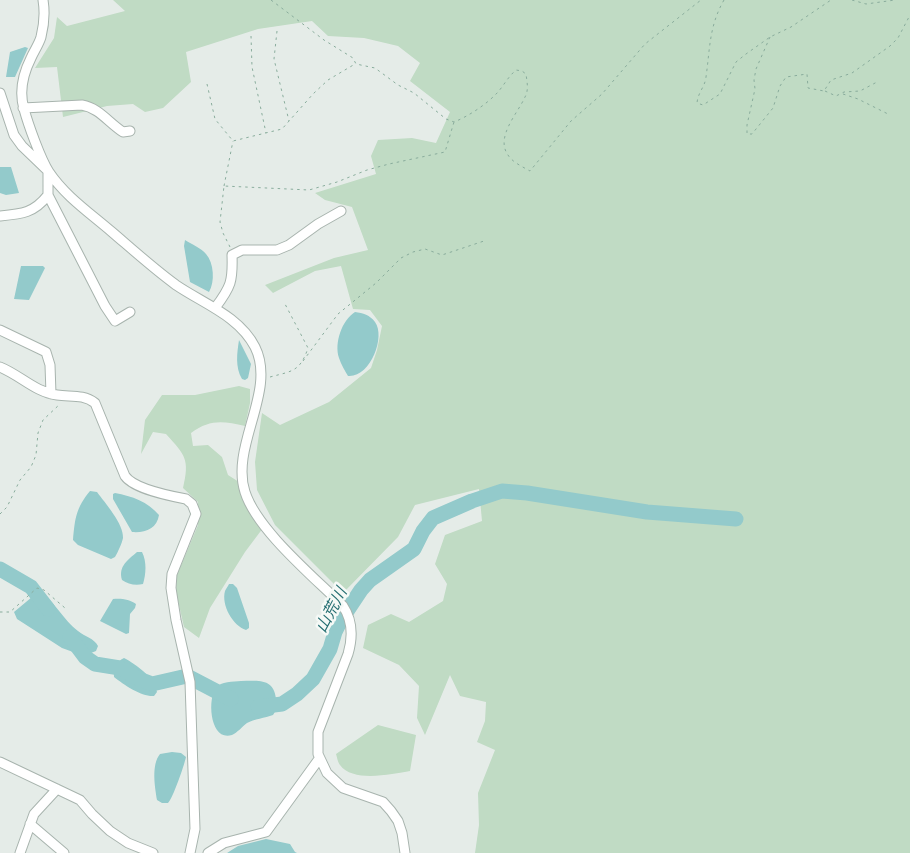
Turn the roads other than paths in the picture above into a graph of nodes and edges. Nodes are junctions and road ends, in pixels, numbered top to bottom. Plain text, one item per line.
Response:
1 (43, 0) edge
2 (0, 93) edge
3 (24, 108) junction
4 (130, 131) dead end
5 (48, 171) junction
6 (48, 194) junction
7 (341, 211) dead end
8 (0, 216) edge
9 (215, 308) junction
10 (130, 312) dead end
11 (0, 330) edge
12 (0, 367) edge
13 (51, 394) junction
14 (319, 759) junction
15 (0, 762) edge
16 (56, 789) junction
17 (30, 824) junction
18 (20, 853) edge
19 (64, 853) edge
20 (154, 853) edge
21 (190, 853) edge
22 (208, 853) edge
23 (405, 853) edge

1 - 3 street
2 - 5 street
3 - 4 street
3 - 5 street
5 - 6 street
5 - 9 street
6 - 8 street
6 - 10 street
7 - 9 street
9 - 14 street
11 - 13 street
12 - 13 street
13 - 21 street
14 - 22 street
14 - 23 street
15 - 16 street
16 - 17 street
16 - 20 street
17 - 18 street
17 - 19 street

